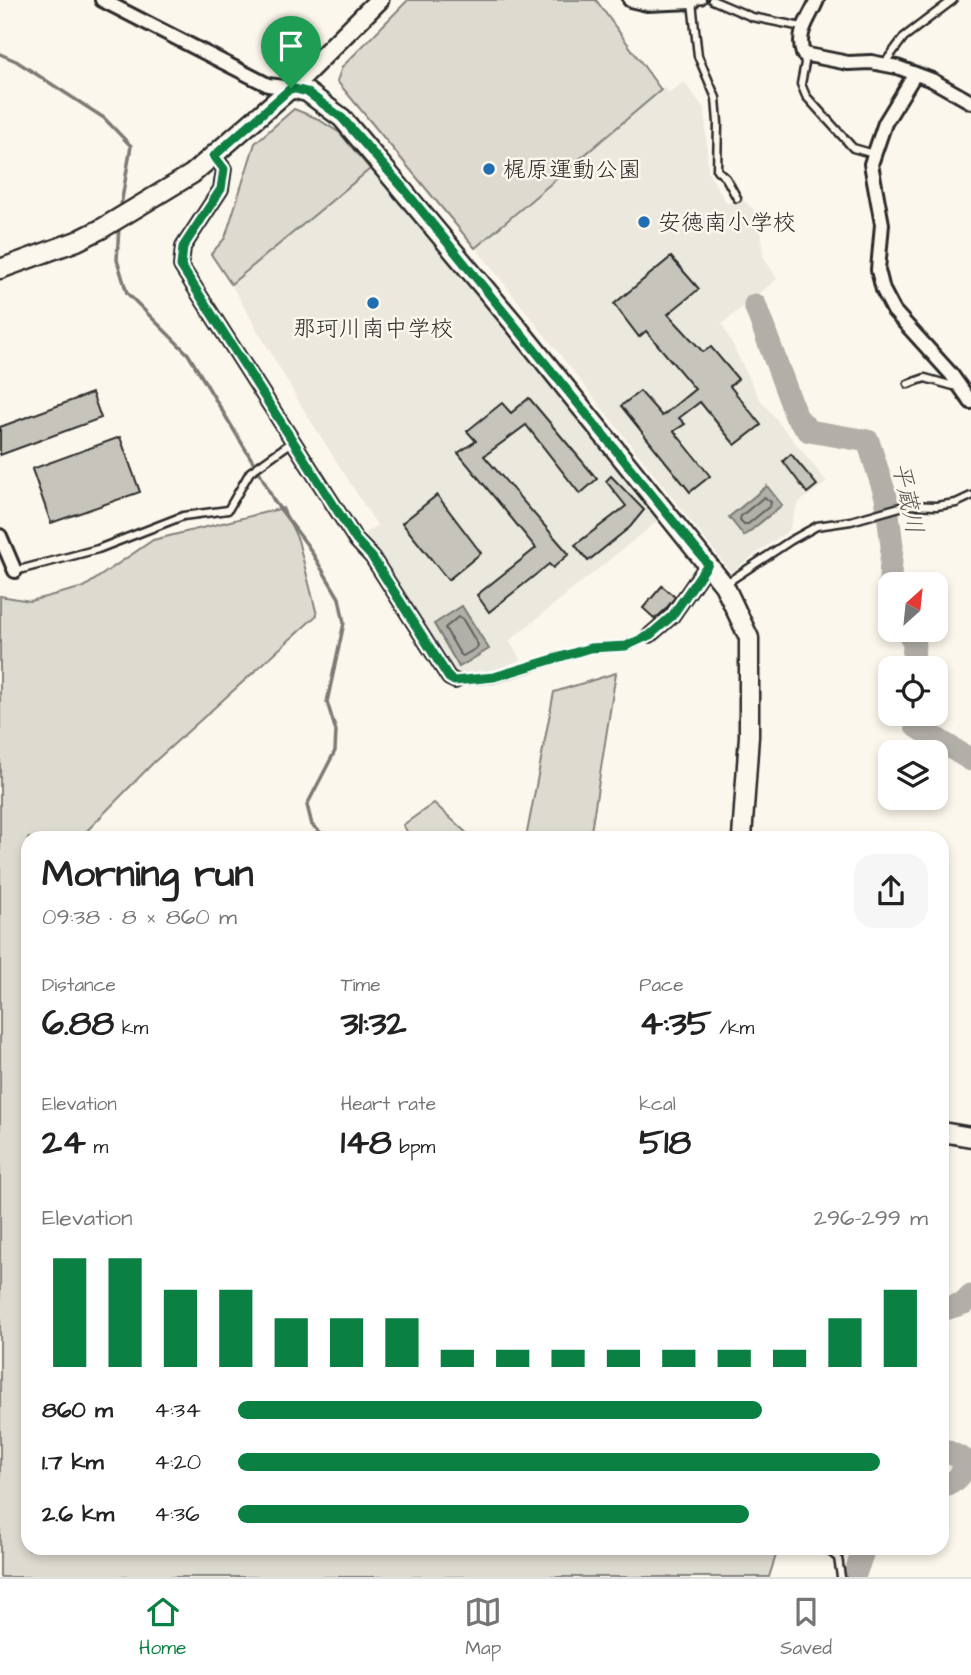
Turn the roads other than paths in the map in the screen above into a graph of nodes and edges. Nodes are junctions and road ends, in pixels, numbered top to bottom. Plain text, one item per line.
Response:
1 (102, 0) edge
2 (379, 0) edge
3 (630, 0) edge
4 (712, 0) edge
5 (817, 0) edge
6 (953, 0) edge
7 (697, 1) edge
8 (802, 27) junction
9 (803, 54) junction
10 (884, 64) junction
11 (915, 74) junction
12 (291, 88) junction
13 (971, 103) edge
14 (874, 154) junction
15 (214, 156) junction
16 (737, 198) dead end
17 (0, 269) edge
18 (908, 384) dead end
19 (962, 389) junction
20 (971, 401) edge
21 (292, 442) junction
22 (970, 494) edge
23 (0, 536) edge
24 (708, 564) junction
25 (15, 571) joint
26 (724, 585) junction
27 (650, 635) joint
28 (454, 681) joint
29 (742, 831) edge
30 (949, 1133) edge
31 (971, 1137) edge
32 (834, 1555) edge
33 (841, 1577) edge

1 - 12 street
2 - 12 street
3 - 7 street
4 - 8 lane
5 - 8 street
6 - 10 lane
7 - 16 lane
8 - 9 street
9 - 10 street
9 - 14 lane
10 - 11 street
11 - 13 street
11 - 14 street
12 - 15 street
12 - 24 street
14 - 19 street
15 - 17 street
15 - 21 street
18 - 19 lane
19 - 20 street
21 - 25 lane
21 - 28 street
22 - 26 lane
23 - 25 street
24 - 26 street
24 - 27 street
26 - 29 street
27 - 28 lane
30 - 31 street
32 - 33 lane

